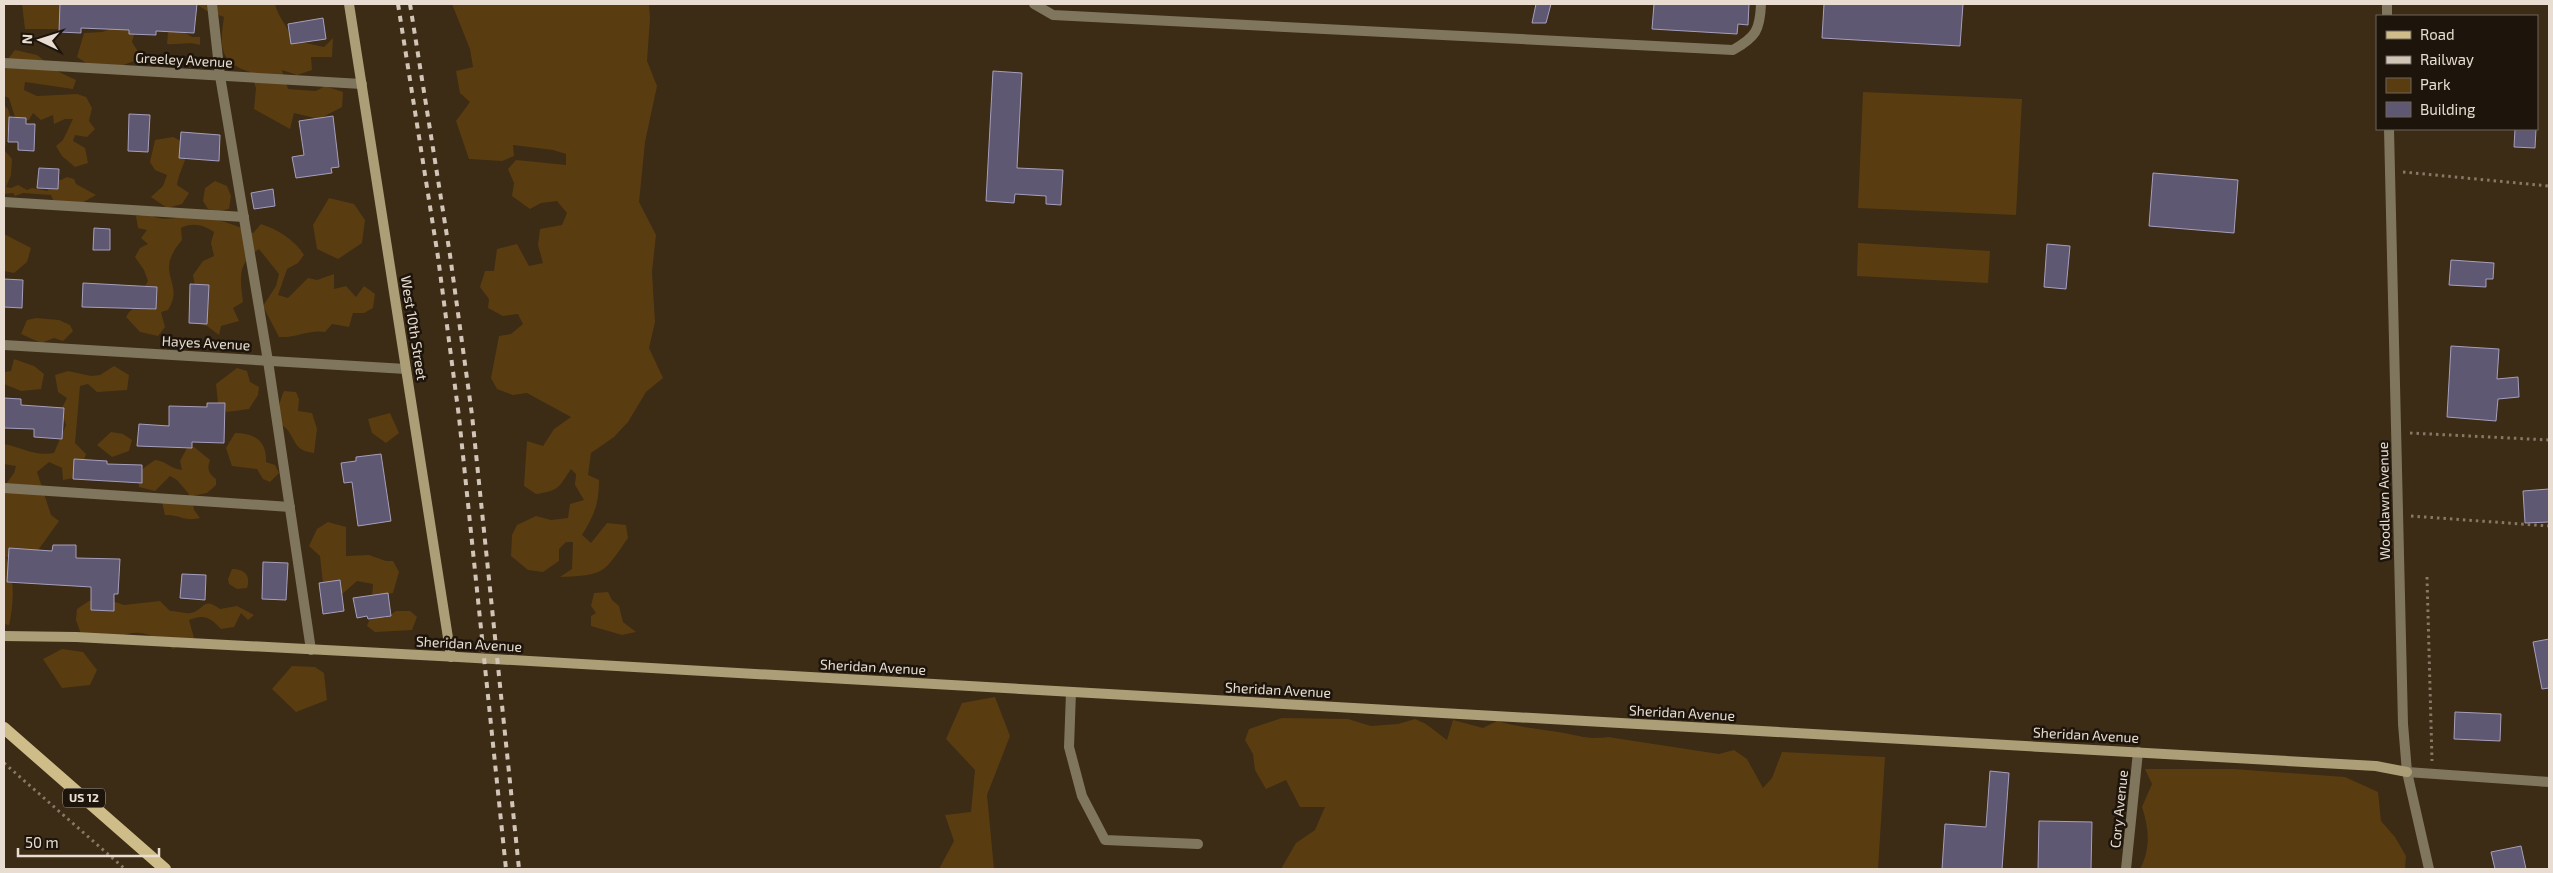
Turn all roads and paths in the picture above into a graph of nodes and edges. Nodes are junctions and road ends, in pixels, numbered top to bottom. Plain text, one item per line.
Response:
1 (212, 4) edge
2 (349, 4) edge
3 (1034, 4) edge
4 (1761, 4) edge
5 (4, 63) edge
6 (220, 76) junction
7 (362, 84) junction
8 (2389, 130) edge
9 (2390, 171) junction
10 (2549, 186) edge
11 (4, 202) edge
12 (244, 216) junction
13 (4, 345) edge
14 (268, 361) junction
15 (406, 369) junction
16 (2396, 433) junction
17 (2549, 440) edge
18 (4, 488) edge
19 (290, 507) junction
20 (2398, 516) junction
21 (2549, 526) edge
22 (2427, 577) dead end
23 (4, 636) edge
24 (311, 650) junction
25 (451, 657) junction
26 (1071, 692) junction
27 (4, 728) edge
28 (2138, 752) junction
29 (4, 763) edge
30 (2407, 772) junction
31 (2432, 774) junction
32 (2549, 782) edge
33 (1198, 844) dead end
34 (125, 869) edge
35 (165, 869) edge
36 (2126, 869) edge
37 (2429, 869) edge

1 - 6 street
2 - 7 street, West 10th Street
3 - 4 street
5 - 6 street, Greeley Avenue
6 - 7 street, Greeley Avenue
6 - 12 street
7 - 15 street, West 10th Street
8 - 9 street, Woodlawn Avenue
9 - 10 path
9 - 16 street, Woodlawn Avenue
11 - 12 street
12 - 14 street
13 - 14 street, Hayes Avenue
14 - 15 street, Hayes Avenue
14 - 19 street
15 - 25 street, West 10th Street
16 - 17 path
16 - 20 street, Woodlawn Avenue
18 - 19 street
19 - 24 street
20 - 21 path
20 - 30 street, Woodlawn Avenue
22 - 31 path
23 - 24 street, Sheridan Avenue
24 - 25 street, Sheridan Avenue
25 - 26 street, Sheridan Avenue
26 - 28 street, Sheridan Avenue
26 - 33 street
27 - 35 main road, US 12
28 - 30 street, Sheridan Avenue
28 - 36 street, Cory Avenue
29 - 34 path
30 - 31 street, Sheridan Avenue
30 - 37 street, Woodlawn Avenue
31 - 32 street, Sheridan Avenue

